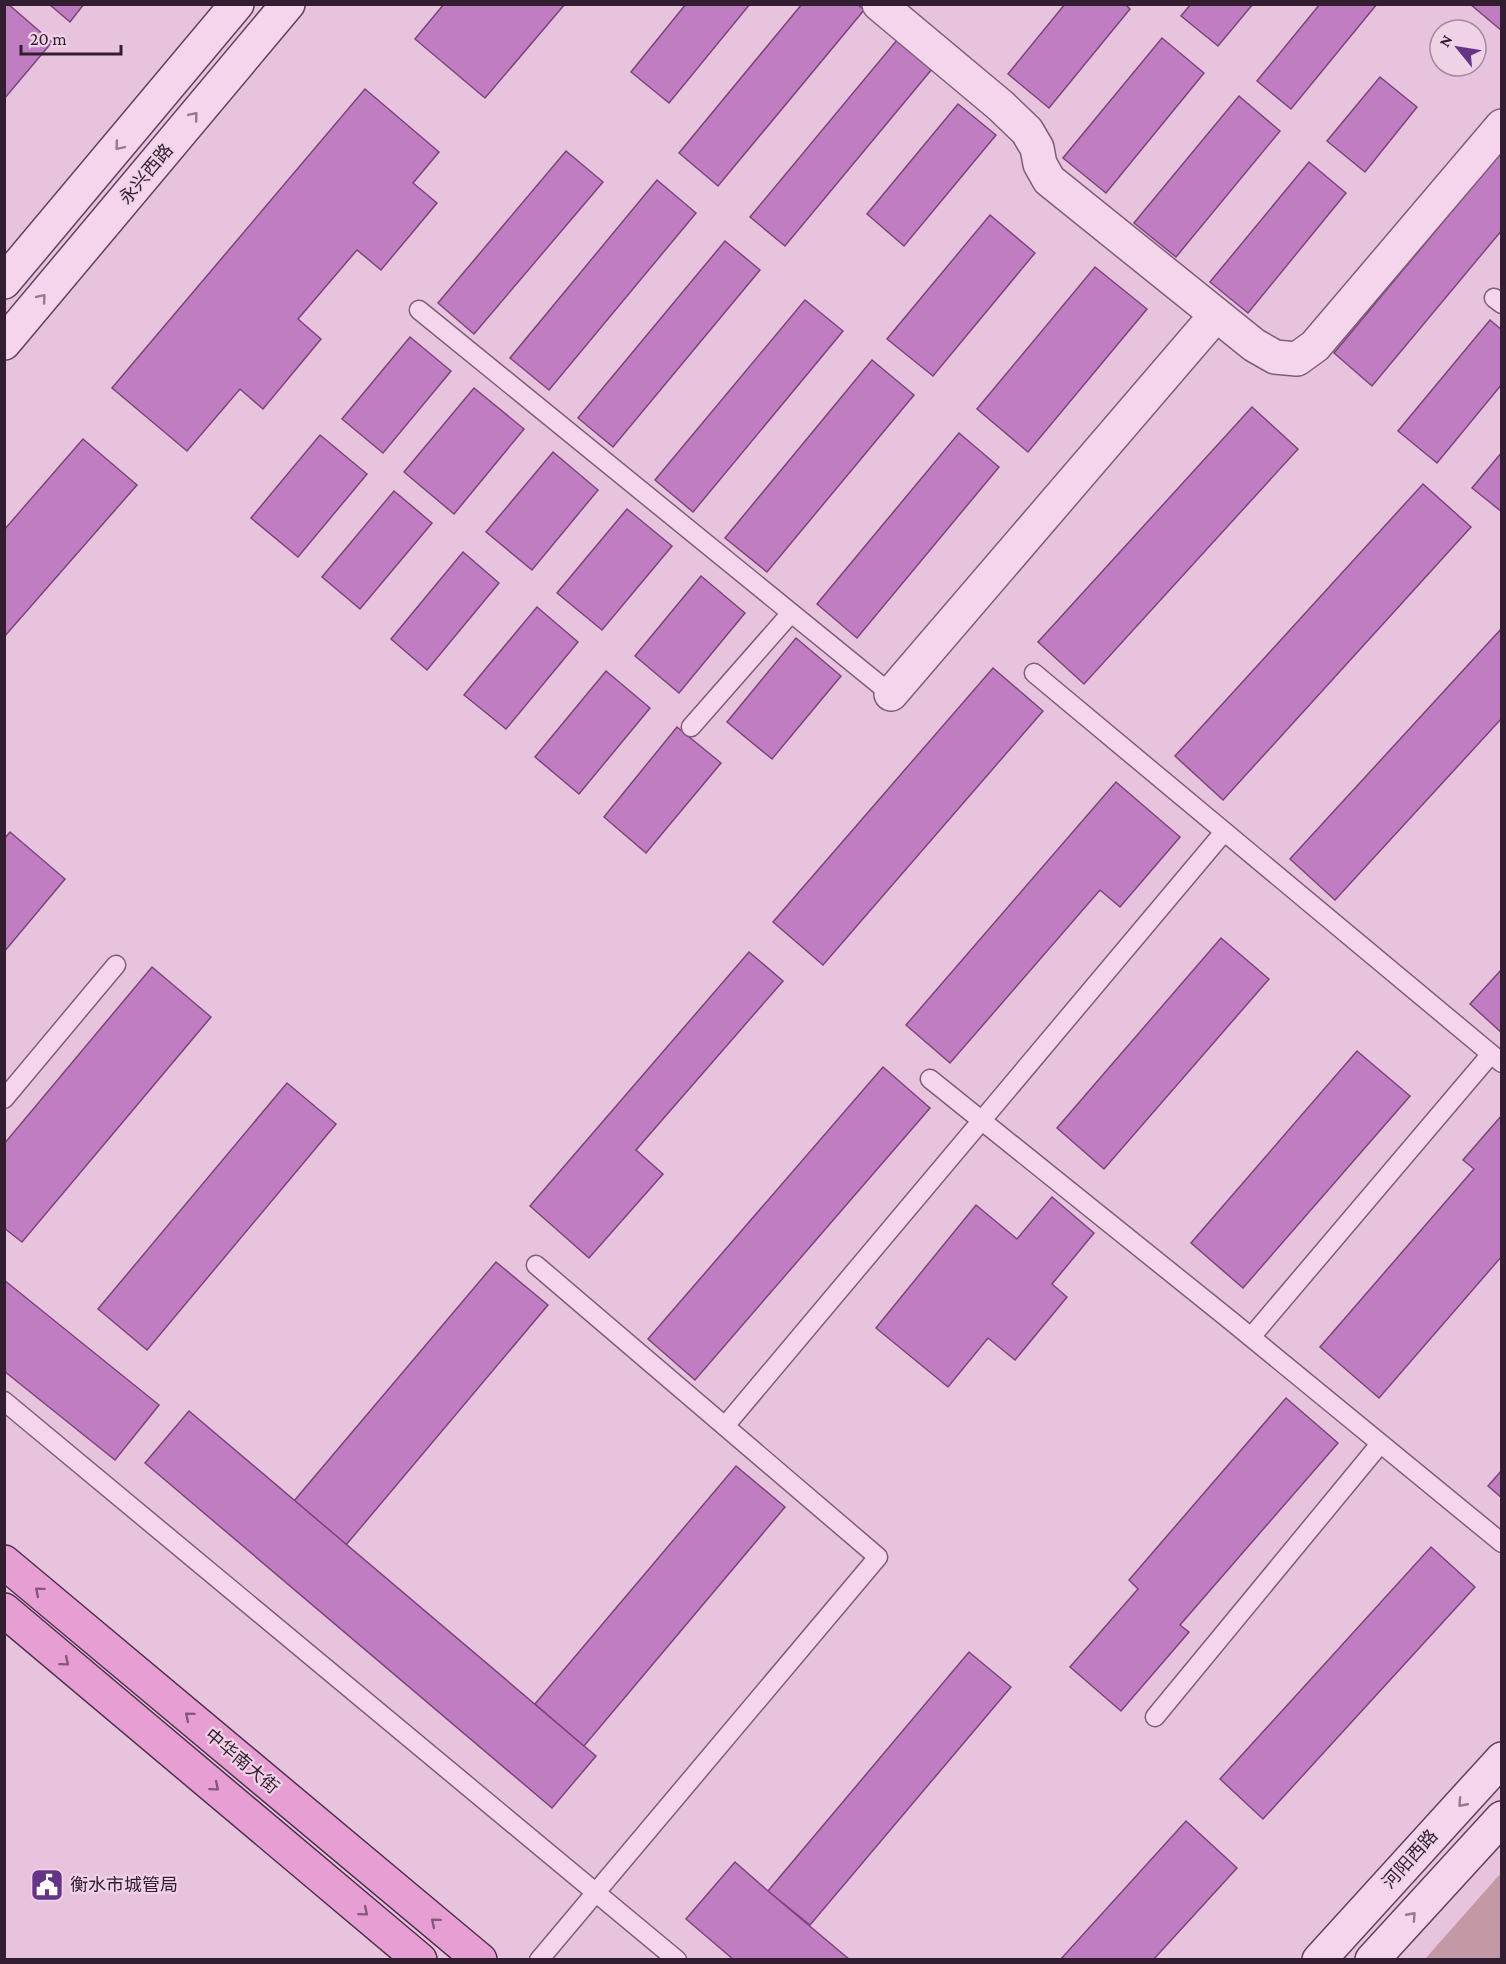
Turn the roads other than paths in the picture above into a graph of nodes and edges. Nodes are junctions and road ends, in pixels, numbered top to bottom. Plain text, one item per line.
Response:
1 (237, 4) edge
2 (288, 4) edge
3 (879, 4) edge
4 (1502, 126) edge
5 (4, 282) edge
6 (419, 310) dead end
7 (1216, 315) junction
8 (4, 342) edge
9 (791, 613) junction
10 (1034, 673) dead end
11 (891, 694) joint
12 (691, 727) dead end
13 (1224, 832) junction
14 (116, 965) dead end
15 (1496, 1058) edge
16 (930, 1079) dead end
17 (4, 1099) edge
18 (981, 1120) junction
19 (536, 1265) dead end
20 (1251, 1337) junction
21 (4, 1401) edge
22 (725, 1426) junction
23 (1380, 1444) junction
24 (1502, 1543) edge
25 (4, 1562) edge
26 (4, 1611) edge
27 (1155, 1717) dead end
28 (1502, 1759) edge
29 (1502, 1818) edge
30 (596, 1893) junction
31 (420, 1959) edge
32 (480, 1959) edge
33 (539, 1959) edge
34 (677, 1959) edge
35 (1319, 1959) edge
36 (1372, 1959) edge

1 -> 5 street
8 -> 2 street, 永兴西路
3 - 7 street
4 - 7 street
6 - 9 lane
7 - 11 street
9 - 11 lane
9 - 12 lane
10 - 13 lane
13 - 15 lane
13 - 18 lane
14 - 17 lane
15 - 20 lane
16 - 18 lane
18 - 20 lane
18 - 22 lane
19 - 22 lane
20 - 23 lane
21 - 30 lane
22 - 30 lane
23 - 24 lane
23 - 27 lane
32 -> 25 main road, 中华南大街
26 -> 31 main road, 中华南大街
28 -> 35 street, 河阳西路
36 -> 29 street
30 - 33 lane
30 - 34 lane

